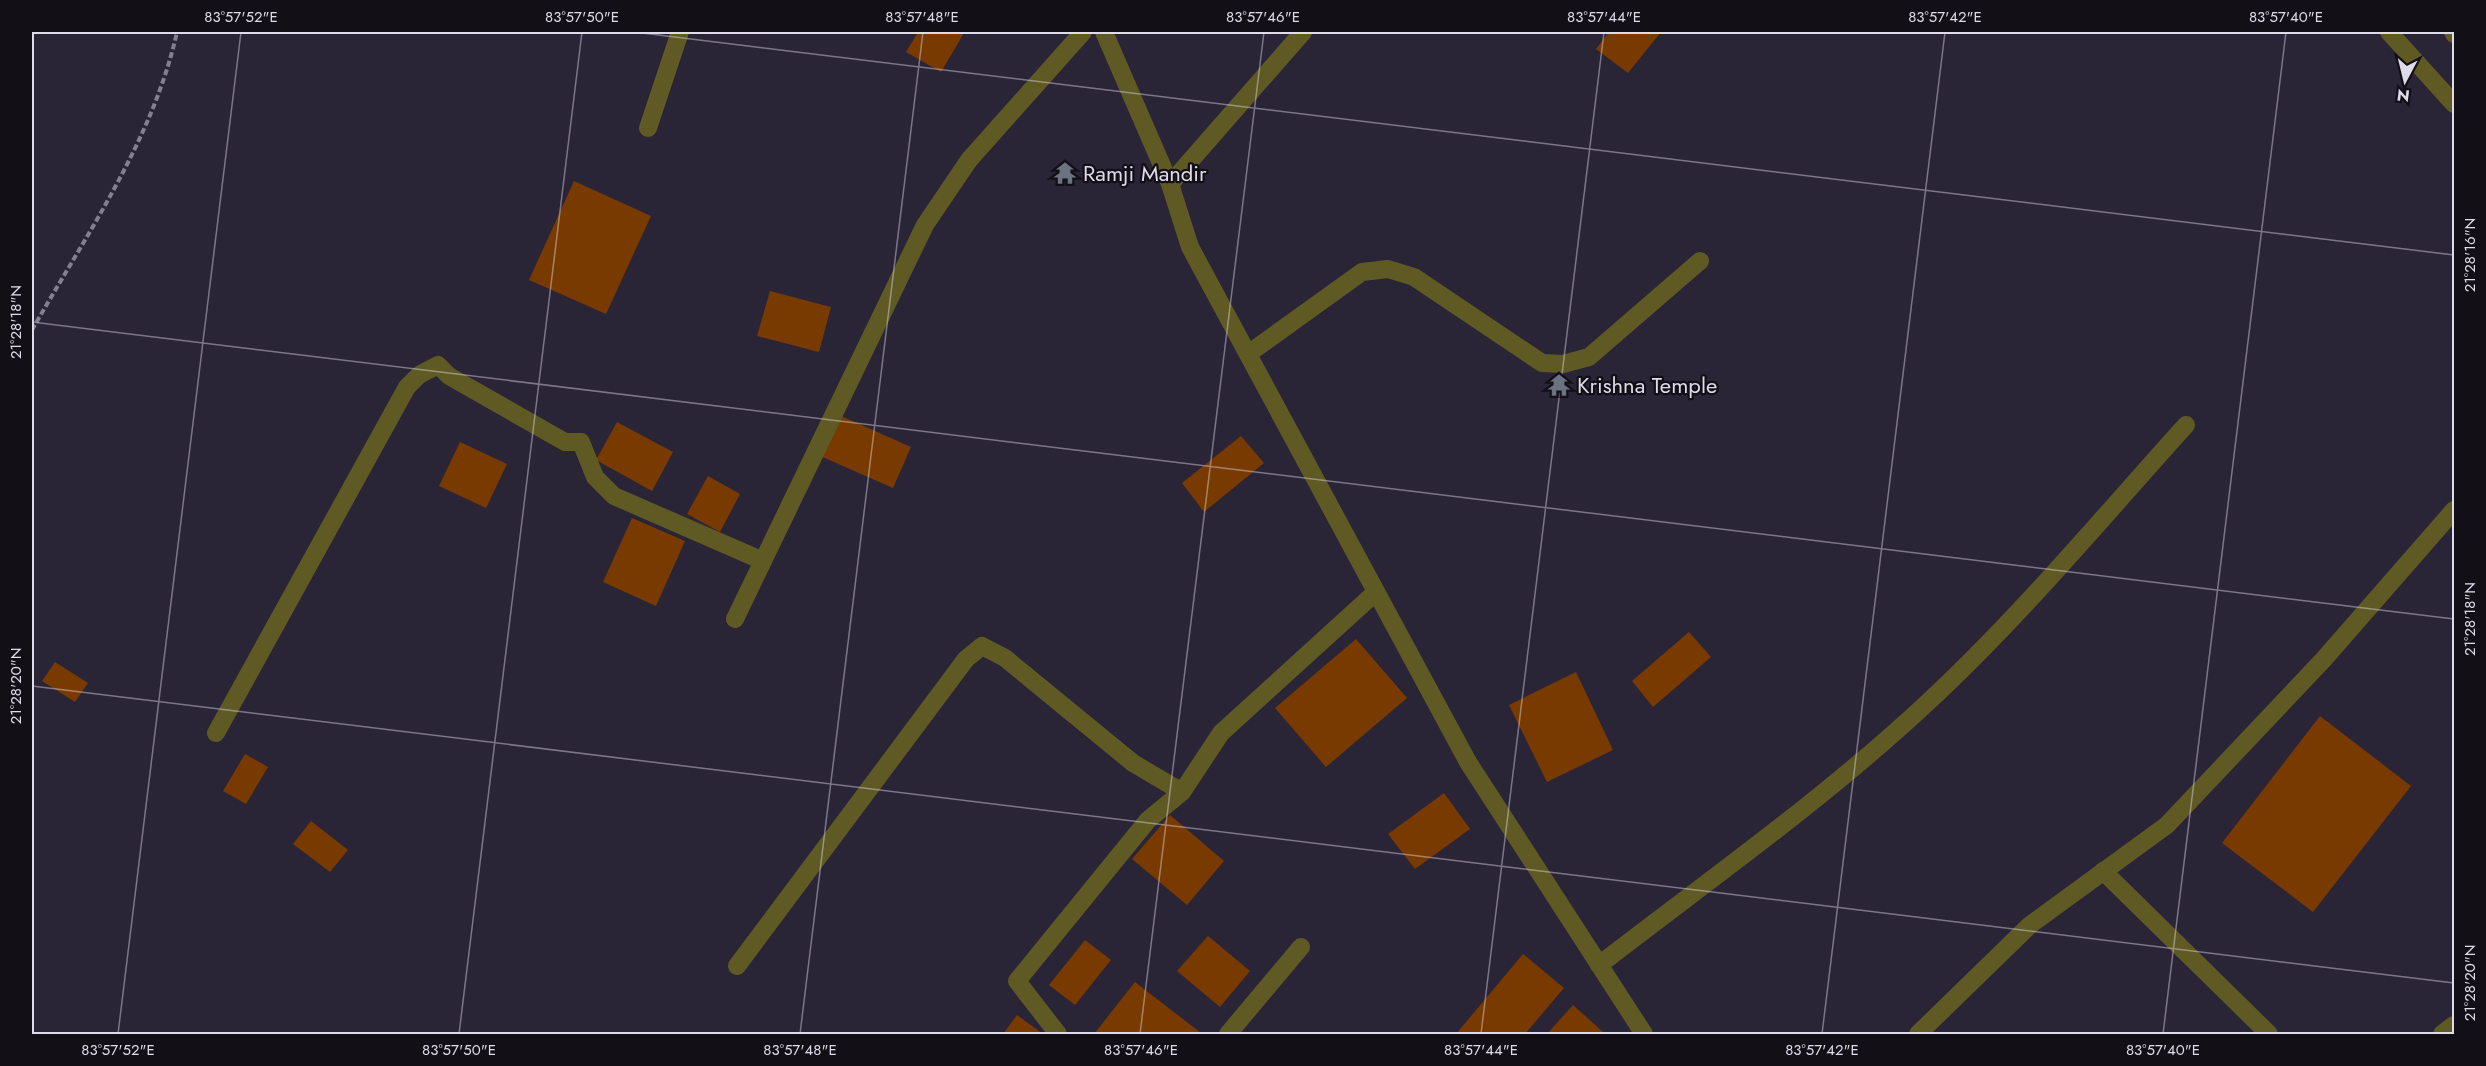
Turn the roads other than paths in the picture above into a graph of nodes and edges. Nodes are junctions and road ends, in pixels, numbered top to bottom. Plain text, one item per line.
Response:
1 (680, 32) edge
2 (1083, 32) edge
3 (1104, 32) edge
4 (1303, 32) edge
5 (2389, 32) edge
6 (2454, 104) edge
7 (648, 128) dead end
8 (1170, 184) junction
9 (1700, 261) dead end
10 (1248, 354) junction
11 (2186, 424) dead end
12 (2454, 510) edge
13 (763, 561) junction
14 (1376, 592) junction
15 (735, 619) dead end
16 (216, 733) dead end
17 (1182, 792) junction
18 (2103, 871) junction
19 (1301, 947) dead end
20 (1599, 965) junction
21 (737, 966) dead end
22 (2454, 1024) edge
23 (1058, 1035) edge
24 (1228, 1035) edge
25 (1644, 1035) edge
26 (1918, 1035) edge
27 (2269, 1035) edge
28 (2442, 1035) edge

1 - 7 street
2 - 13 street
3 - 8 street
4 - 8 street
5 - 6 street
8 - 10 street
9 - 10 street
10 - 14 street
11 - 20 street
12 - 18 street
13 - 15 street
13 - 16 street
14 - 17 street
14 - 20 street
17 - 21 street
17 - 23 street
18 - 26 street
18 - 27 street
19 - 24 street
20 - 25 street
22 - 28 street

